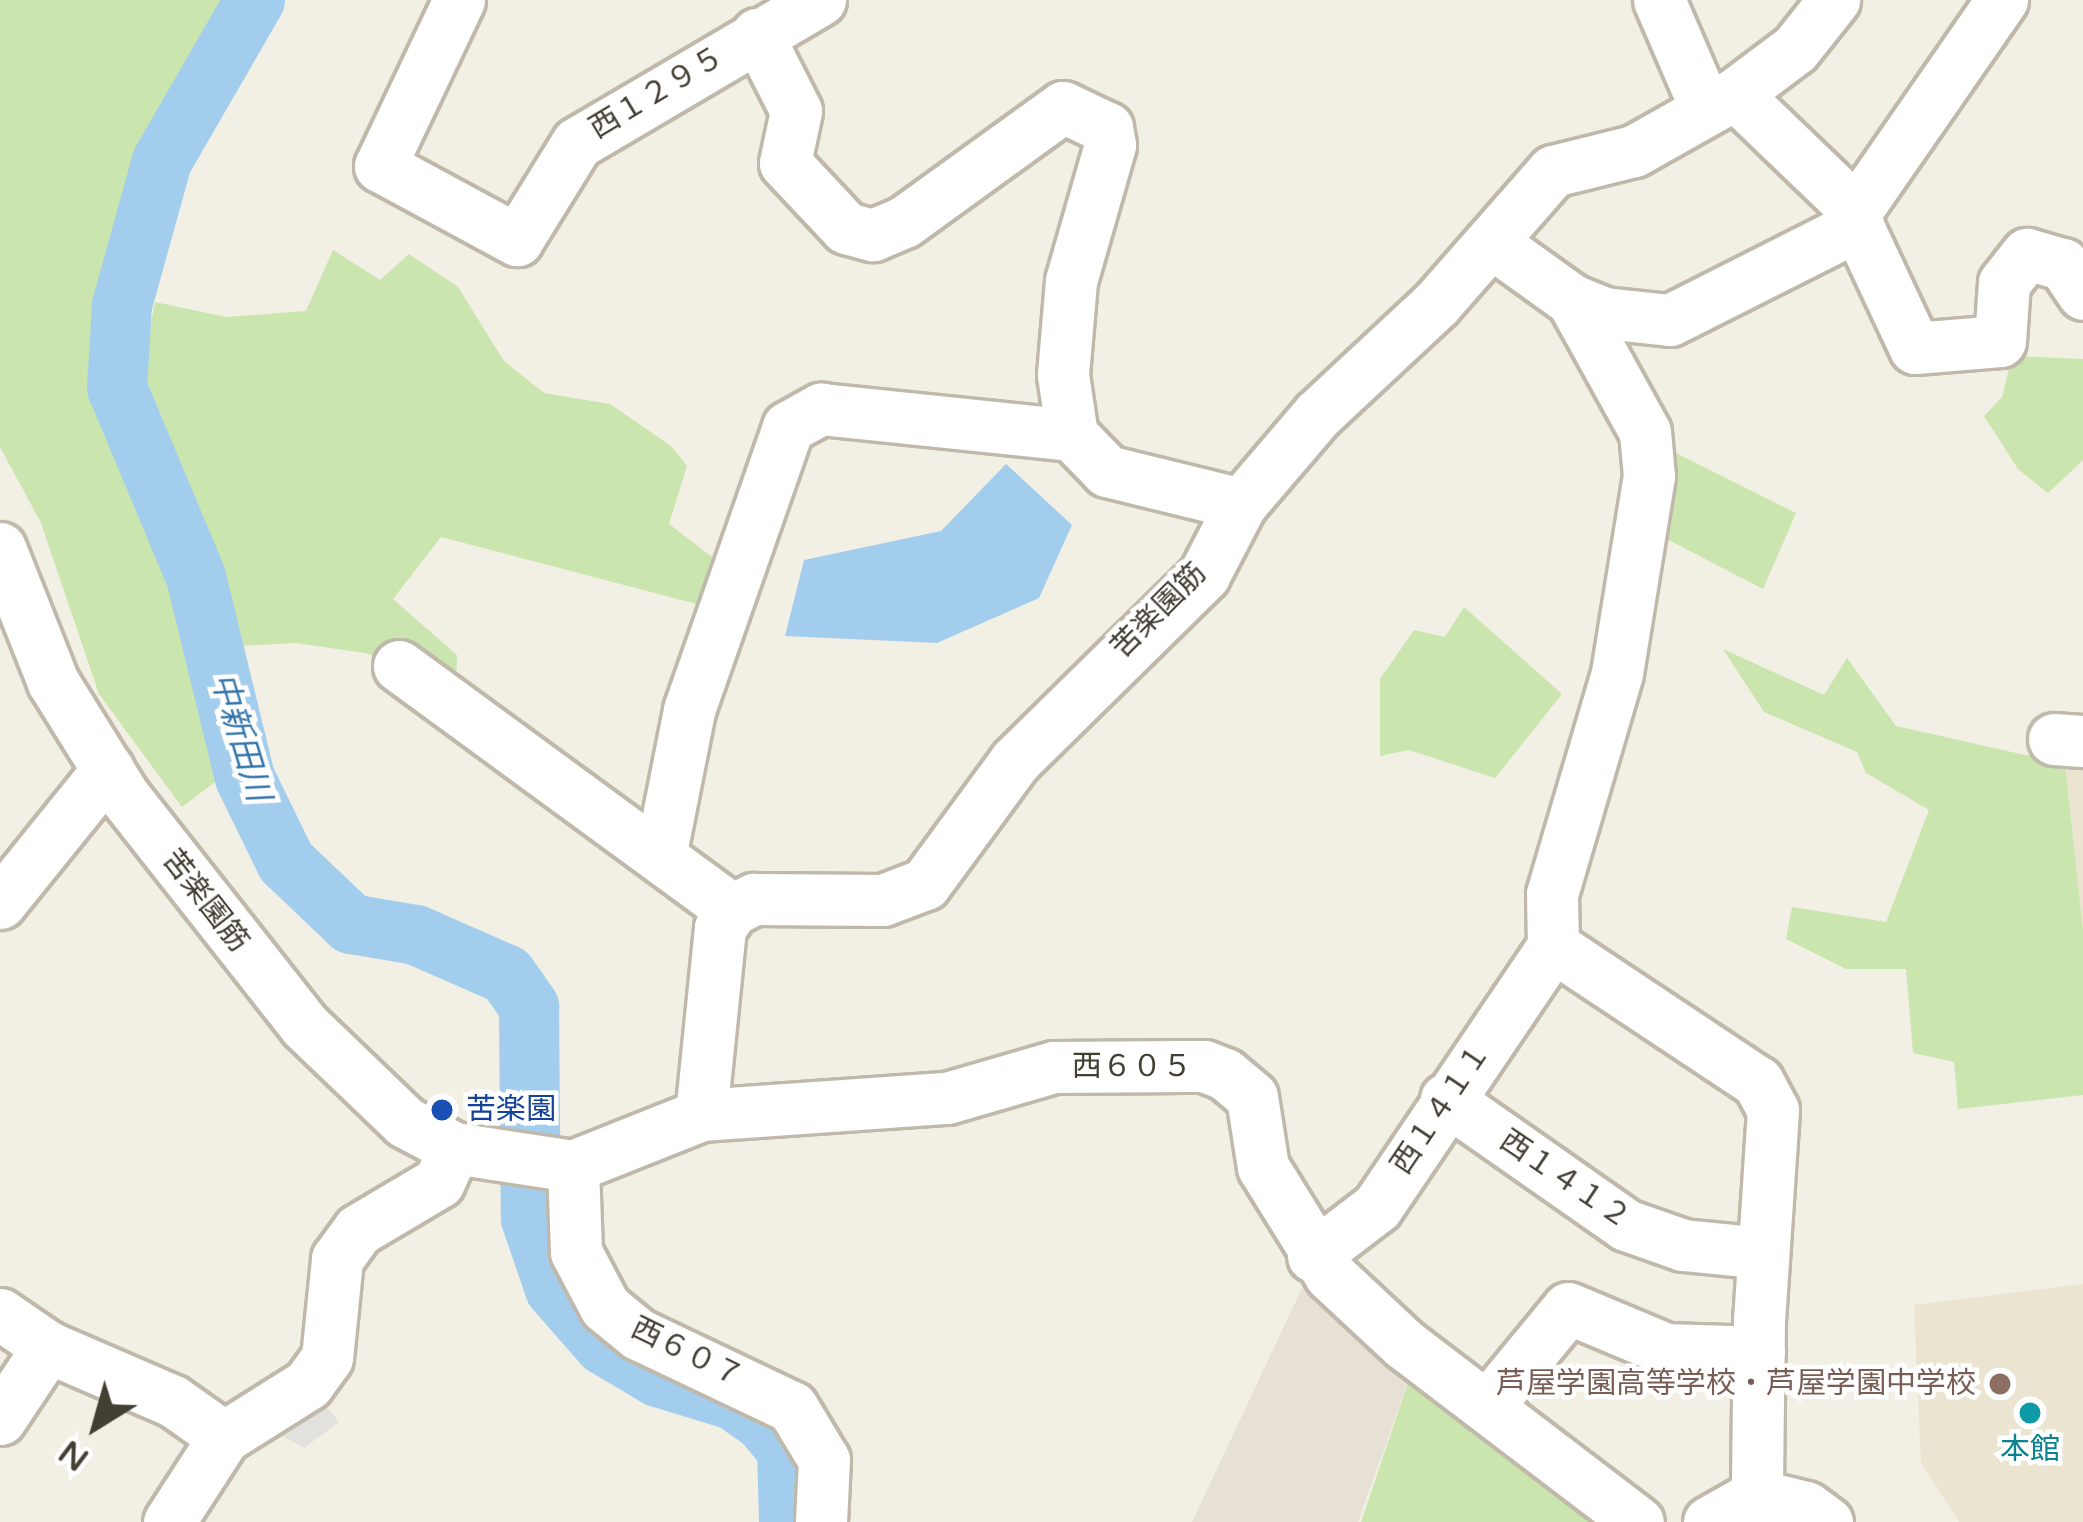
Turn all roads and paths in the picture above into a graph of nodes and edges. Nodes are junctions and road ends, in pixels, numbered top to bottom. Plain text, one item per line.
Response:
1 (459, 0) edge
2 (820, 0) edge
3 (1659, 0) edge
4 (1834, 0) edge
5 (2002, 0) edge
6 (757, 34) junction
7 (1720, 102) junction
8 (1855, 220) junction
9 (1491, 242) junction
10 (2083, 294) edge
11 (1572, 300) junction
12 (1072, 435) junction
13 (1241, 503) junction
14 (0, 548) edge
15 (9, 607) edge
16 (399, 666) dead end
17 (108, 770) junction
18 (661, 851) junction
19 (0, 903) edge
20 (731, 910) junction
21 (1553, 946) junction
22 (1446, 1099) junction
23 (701, 1115) junction
24 (454, 1148) junction
25 (544, 1163) junction
26 (1763, 1253) junction
27 (1313, 1256) junction
28 (0, 1314) edge
29 (47, 1347) junction
30 (1759, 1352) junction
31 (1490, 1404) junction
32 (0, 1419) edge
33 (224, 1437) junction
34 (1757, 1495) junction
35 (169, 1522) edge
36 (821, 1522) edge
37 (1638, 1522) edge
38 (1709, 1522) edge
39 (1827, 1522) edge

1 - 6 street, 西１２９５
2 - 6 street, 西１２９５
3 - 7 street
4 - 7 street, 苦楽園筋
5 - 8 street
6 - 12 street
7 - 8 street
7 - 9 street, 苦楽園筋
8 - 10 street
8 - 11 street
9 - 11 street
9 - 13 street, 苦楽園筋
11 - 21 street
12 - 13 street
12 - 18 street
13 - 20 street, 苦楽園筋
14 - 15 street, 苦楽園筋
15 - 17 street, 苦楽園筋
16 - 18 street
17 - 19 street
17 - 24 street, 苦楽園筋
18 - 20 street
20 - 23 street
21 - 22 street, 西１４１１
21 - 26 street
22 - 26 street, 西１４１２
22 - 27 street, 西１４１１
23 - 25 street
23 - 27 street, 西６０５
24 - 25 street, 苦楽園筋
24 - 33 street
25 - 36 street, 西６０７
26 - 30 street
27 - 31 street, 西６０５
28 - 29 street
29 - 32 street
29 - 33 street
30 - 31 street
30 - 34 street
31 - 37 street, 西６０５
33 - 35 street
34 - 38 street
34 - 39 street

